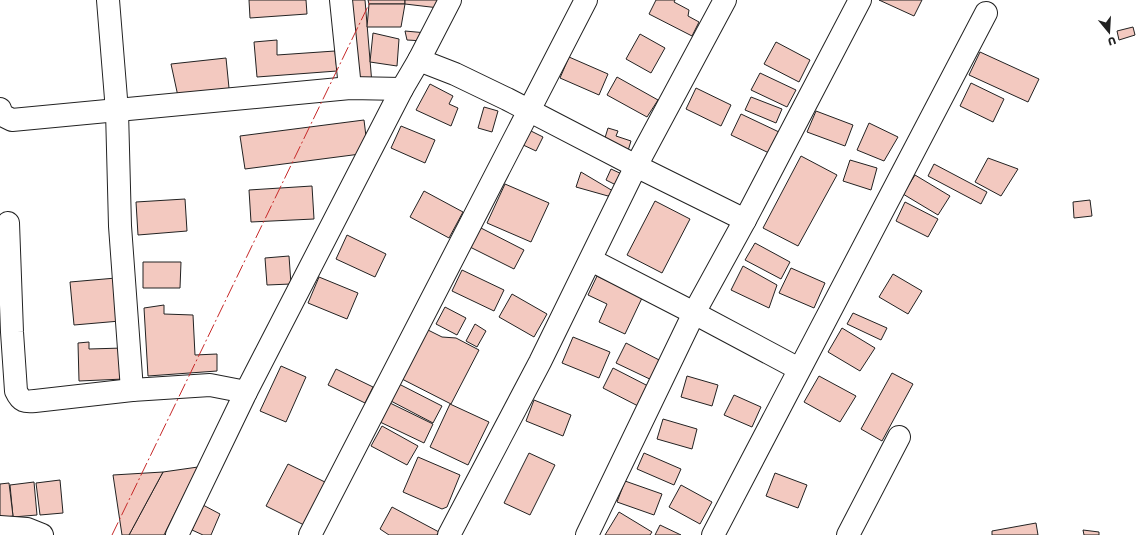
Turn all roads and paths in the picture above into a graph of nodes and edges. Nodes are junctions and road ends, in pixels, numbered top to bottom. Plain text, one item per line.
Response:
1 (108, 0) edge
2 (341, 0) edge
3 (450, 0) edge
4 (586, 0) edge
5 (725, 0) edge
6 (860, 0) edge
7 (986, 13) dead end
8 (419, 60) junction
9 (350, 88) junction
10 (402, 88) junction
11 (0, 109) edge
12 (117, 111) junction
13 (528, 111) junction
14 (636, 166) junction
15 (745, 220) junction
16 (8, 223) dead end
17 (591, 260) junction
18 (694, 313) junction
19 (799, 369) junction
20 (132, 390) junction
21 (246, 392) junction
22 (899, 437) dead end
23 (0, 527) edge
24 (455, 533) edge
25 (42, 535) edge
26 (177, 535) edge
27 (310, 535) edge
28 (587, 535) edge
29 (713, 535) edge
30 (848, 535) edge

1 - 12 street
2 - 9 street
3 - 8 street
4 - 13 street
5 - 14 street
6 - 15 street
7 - 19 street
8 - 10 street
8 - 13 street
9 - 10 street
9 - 12 street
10 - 21 street
11 - 12 street
12 - 20 street
13 - 14 street
13 - 27 street
14 - 15 street
14 - 17 street
15 - 18 street
16 - 20 street
17 - 18 street
17 - 24 street
18 - 19 street
18 - 28 street
19 - 29 street
20 - 21 street
21 - 26 street
22 - 30 street
23 - 25 street

